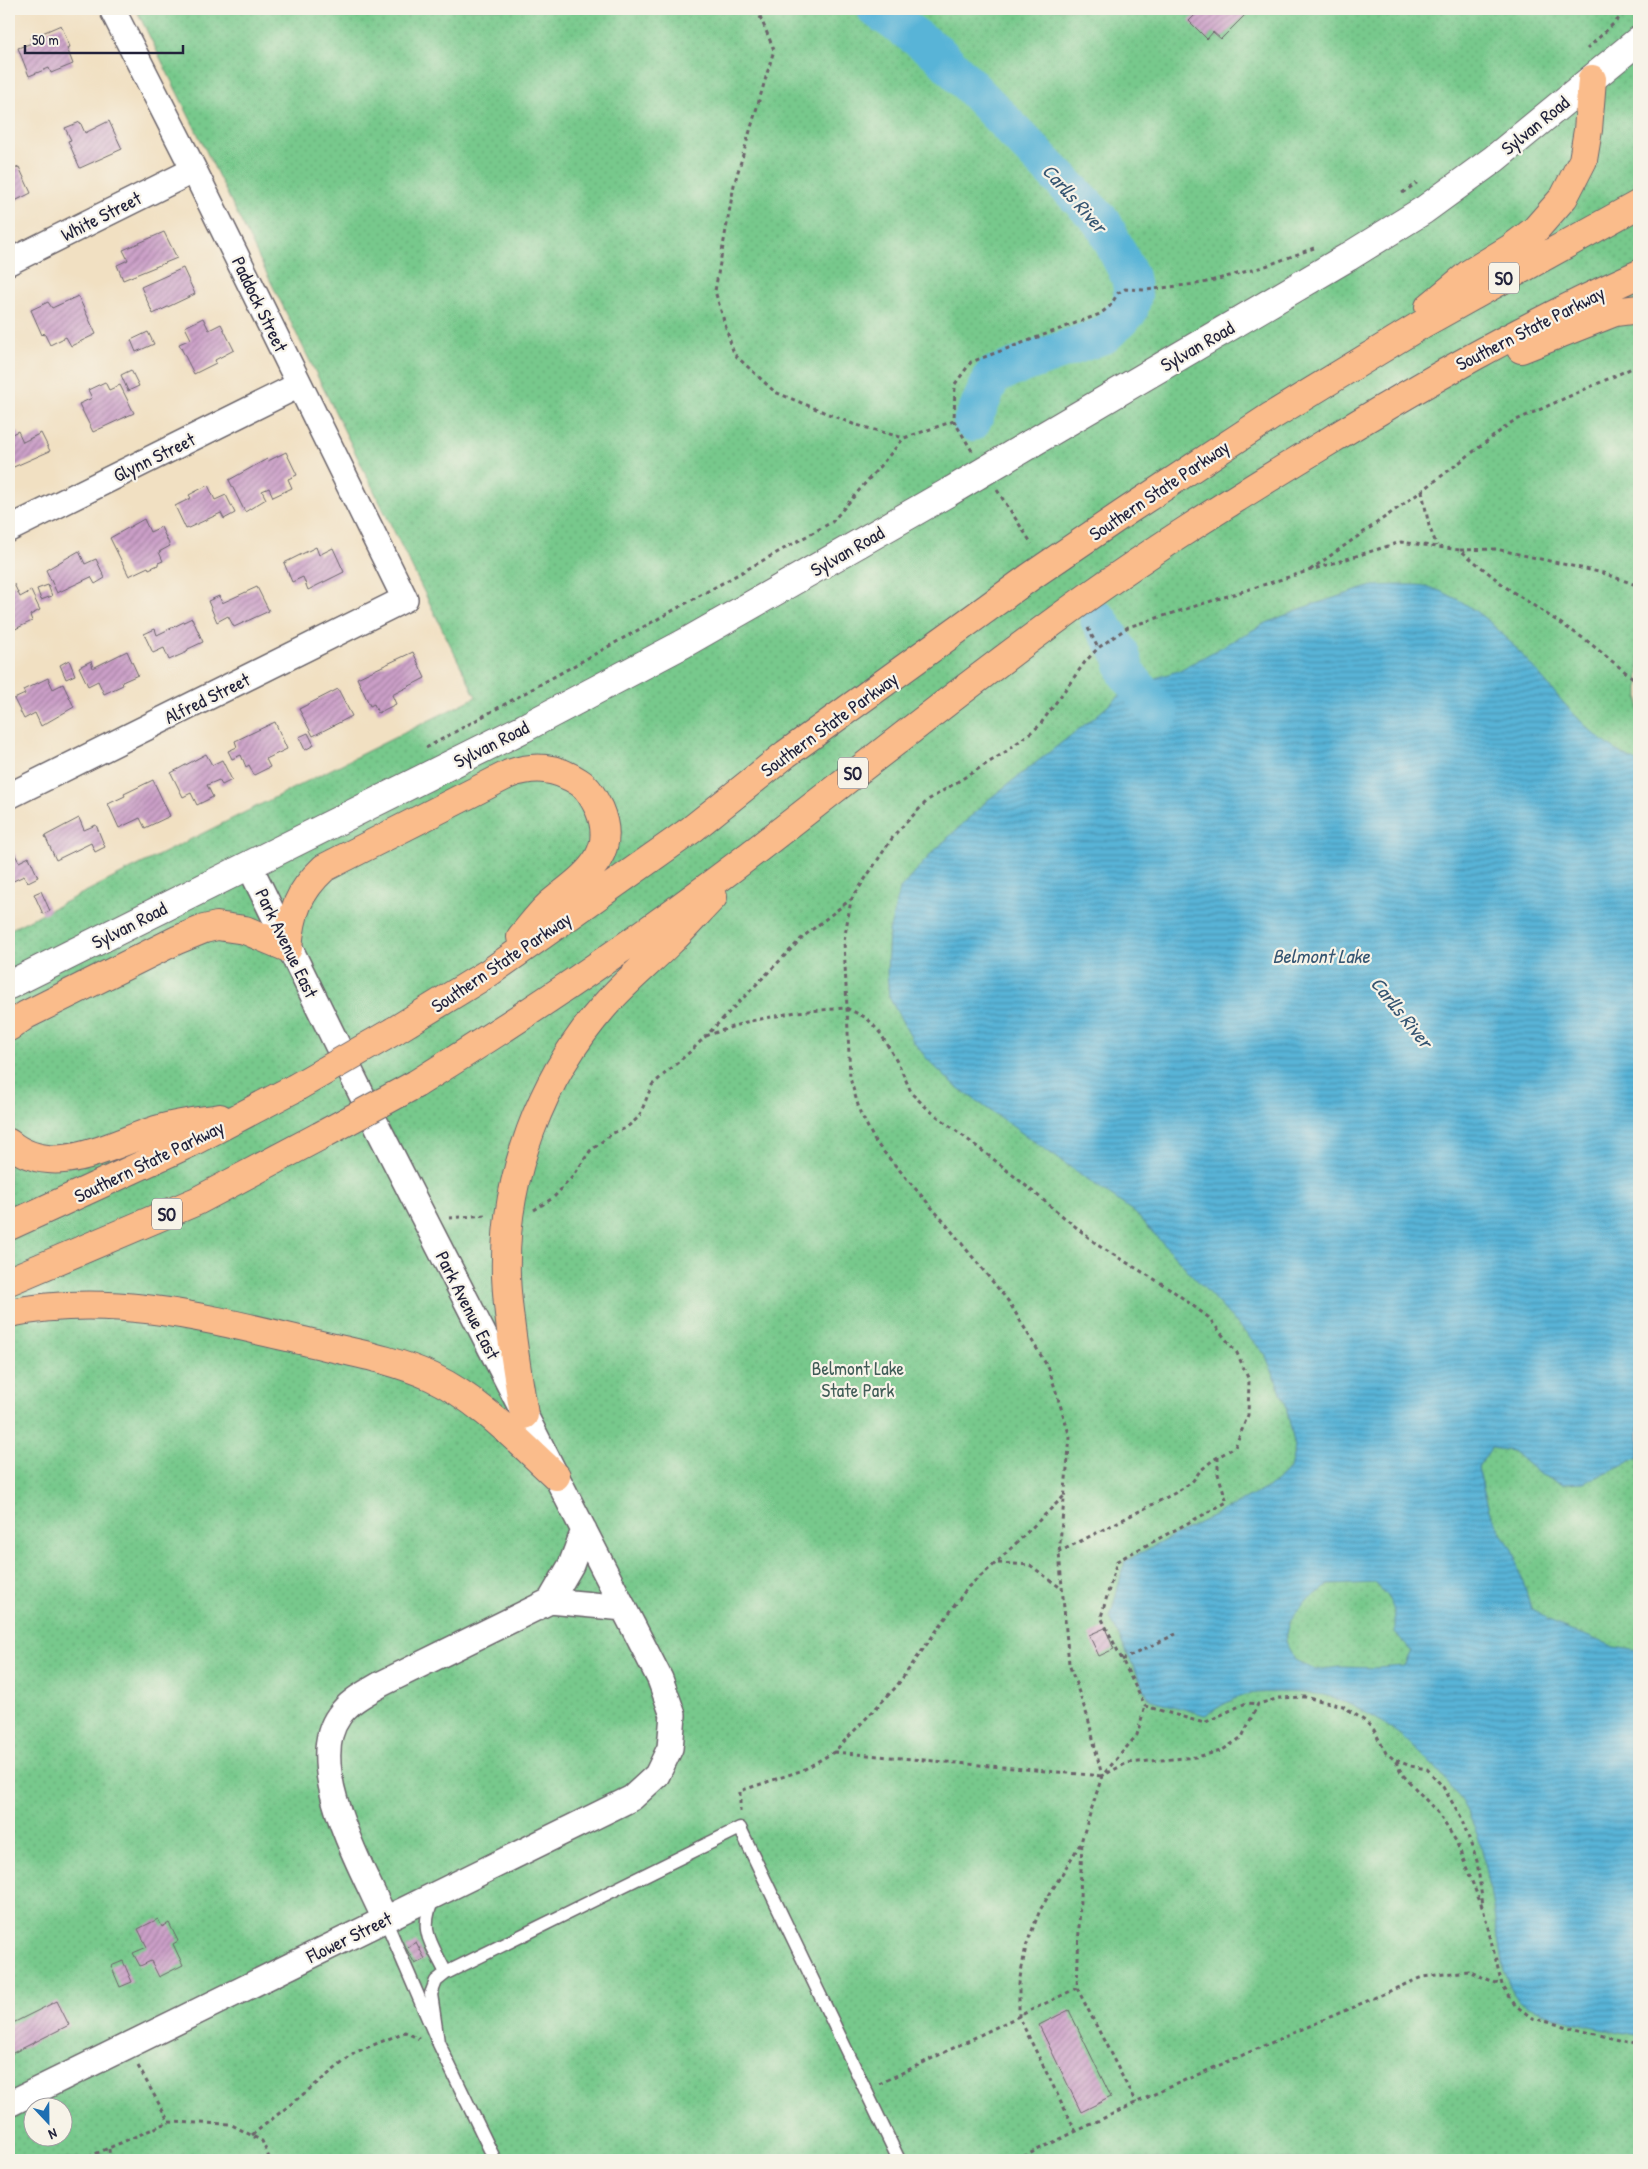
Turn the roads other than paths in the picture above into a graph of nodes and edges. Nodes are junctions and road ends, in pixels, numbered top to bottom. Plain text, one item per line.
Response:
1 (112, 9) edge
2 (1639, 40) edge
3 (1592, 79) junction
4 (194, 170) junction
5 (1639, 204) edge
6 (9, 262) edge
7 (1639, 274) edge
8 (1639, 309) edge
9 (1370, 355) junction
10 (300, 385) junction
11 (1414, 389) junction
12 (9, 529) edge
13 (405, 599) joint
14 (9, 796) edge
15 (761, 846) junction
16 (249, 865) junction
17 (288, 948) junction
18 (490, 972) junction
19 (9, 985) edge
20 (9, 1027) edge
21 (249, 1113) junction
22 (9, 1143) edge
23 (9, 1226) edge
24 (9, 1281) edge
25 (9, 1313) edge
26 (524, 1415) junction
27 (556, 1476) junction
28 (584, 1530) junction
29 (550, 1601) junction
30 (624, 1608) junction
31 (670, 1748) joint
32 (435, 1895) junction
33 (385, 1920) junction
34 (446, 1973) junction
35 (440, 2046) junction
36 (9, 2104) edge
37 (495, 2160) edge
38 (899, 2160) edge

1 - 4 street, Paddock Street
2 - 3 street, Sylvan Road
3 - 9 highway
3 - 16 street, Sylvan Road, bridge
4 - 6 street, White Street
4 - 10 street, Paddock Street
5 - 9 highway, Southern State Parkway / SO
7 - 11 highway, Southern State Parkway / SO
8 - 11 highway
9 - 18 highway, Southern State Parkway / SO
10 - 12 street, Glynn Street
10 - 13 street, Paddock Street
11 - 15 highway, Southern State Parkway / SO
13 - 14 street, Alfred Street
15 - 24 highway, Southern State Parkway / SO, bridge
15 - 26 highway
16 - 17 street, Park Avenue East
16 - 19 street, Sylvan Road
17 - 18 highway
17 - 20 highway
17 - 26 street, Park Avenue East
18 - 21 highway, Southern State Parkway / SO, bridge
21 - 22 highway
21 - 23 highway, Southern State Parkway / SO
25 - 27 highway
26 - 27 street, Park Avenue East
27 - 28 street, Park Avenue East
28 - 29 street
28 - 30 street, Park Avenue East
29 - 30 street
29 - 33 street
30 - 31 street, Park Avenue East
31 - 32 street, Flower Street
32 - 33 street, Flower Street
32 - 34 lane
33 - 35 lane
33 - 36 street, Flower Street
34 - 35 lane
34 - 38 lane
35 - 37 lane

